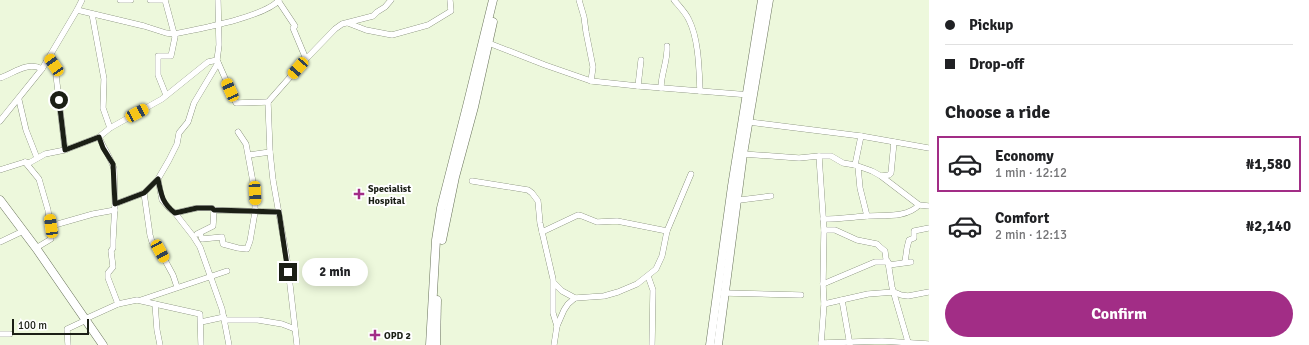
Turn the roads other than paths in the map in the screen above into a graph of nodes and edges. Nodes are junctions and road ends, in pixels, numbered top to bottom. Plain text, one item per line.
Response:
1 (82, 0) edge
2 (120, 0) edge
3 (131, 0) edge
4 (150, 0) edge
5 (218, 0) edge
6 (391, 0) edge
7 (450, 0) edge
8 (493, 0) edge
9 (498, 0) edge
10 (579, 0) edge
11 (674, 0) edge
12 (762, 0) edge
13 (769, 0) edge
14 (279, 1) edge
15 (77, 10) junction
16 (92, 14) junction
17 (348, 23) junction
18 (218, 25) junction
19 (174, 34) junction
20 (485, 42) junction
21 (667, 46) dead end
22 (49, 58) junction
23 (306, 59) junction
24 (641, 60) dead end
25 (218, 61) junction
26 (42, 69) junction
27 (0, 78) edge
28 (591, 81) junction
29 (638, 86) junction
30 (661, 88) junction
31 (700, 91) junction
32 (166, 95) junction
33 (750, 95) junction
34 (19, 100) junction
35 (268, 102) junction
36 (0, 121) edge
37 (749, 122) junction
38 (110, 128) junction
39 (238, 132) dead end
40 (861, 136) junction
41 (99, 137) junction
42 (894, 142) junction
43 (929, 148) edge
44 (65, 150) junction
45 (270, 152) junction
46 (743, 154) junction
47 (248, 155) junction
48 (819, 156) junction
49 (37, 158) junction
50 (25, 162) junction
51 (856, 166) junction
52 (0, 170) edge
53 (691, 174) dead end
54 (880, 176) junction
55 (158, 179) junction
56 (472, 181) dead end
57 (144, 193) junction
58 (771, 196) dead end
59 (0, 200) edge
60 (740, 200) dead end
61 (919, 205) junction
62 (929, 206) edge
63 (0, 207) edge
64 (115, 207) junction
65 (214, 210) junction
66 (255, 212) junction
67 (279, 212) junction
68 (175, 213) junction
69 (867, 216) junction
70 (823, 219) junction
71 (51, 226) junction
72 (929, 228) edge
73 (824, 230) junction
74 (667, 231) junction
75 (542, 232) junction
76 (19, 233) junction
77 (200, 233) junction
78 (193, 236) junction
79 (0, 242) edge
80 (36, 248) junction
81 (889, 263) junction
82 (227, 271) dead end
83 (648, 276) junction
84 (209, 277) junction
85 (554, 283) junction
86 (823, 284) junction
87 (177, 287) junction
88 (894, 292) junction
89 (929, 292) edge
90 (724, 293) junction
91 (801, 295) dead end
92 (575, 298) junction
93 (140, 300) junction
94 (842, 300) junction
95 (118, 304) junction
96 (155, 304) junction
97 (824, 304) junction
98 (225, 319) junction
99 (84, 321) junction
100 (201, 322) junction
101 (557, 326) junction
102 (295, 329) junction
103 (0, 334) edge
104 (10, 334) dead end
105 (554, 342) edge
106 (908, 342) junction
107 (850, 343) edge
108 (866, 343) edge
109 (891, 343) edge
110 (821, 344) edge
111 (929, 344) edge
112 (68, 345) edge
113 (97, 345) edge
114 (103, 345) edge
115 (160, 345) edge
116 (201, 345) edge
117 (229, 345) edge
118 (297, 345) edge
119 (430, 345) edge
120 (436, 345) edge
121 (560, 345) edge
122 (652, 345) edge
123 (710, 345) edge
124 (718, 345) edge

1 - 15 street
2 - 3 street
4 - 19 street
5 - 18 street
6 - 17 street
7 - 17 street
8 - 20 main road
9 - 20 main road
10 - 28 street
11 - 31 street
12 - 33 main road
13 - 33 main road
14 - 18 street
14 - 23 street
15 - 16 street
15 - 22 street
16 - 19 street
16 - 38 street
17 - 23 street
18 - 19 street
18 - 25 street
19 - 32 street
20 - 28 street
20 - 119 main road
20 - 120 main road
21 - 30 street
22 - 26 street
22 - 44 street
23 - 35 street
24 - 29 street
25 - 32 street
25 - 35 street
25 - 55 street
26 - 27 street
26 - 34 street
28 - 29 street
29 - 30 street
30 - 31 street
31 - 33 street
32 - 38 street
33 - 37 main road
33 - 123 main road
34 - 36 street
34 - 49 street
35 - 45 street
37 - 40 street
37 - 46 main road
38 - 41 street
39 - 47 street
40 - 42 street
40 - 51 street
41 - 44 street
41 - 64 street
42 - 43 street
42 - 54 street
44 - 49 street
45 - 47 street
45 - 67 street
46 - 48 street
46 - 90 main road
47 - 66 street
48 - 51 street
48 - 70 street
49 - 50 street
50 - 52 street
50 - 71 street
51 - 54 street
51 - 69 street
53 - 74 street
54 - 61 street
55 - 57 street
55 - 68 street
56 - 75 street
57 - 64 street
57 - 87 street
58 - 60 street
59 - 80 main road
61 - 62 street
61 - 69 street
63 - 76 main road
64 - 71 street
64 - 95 street
65 - 66 street
65 - 68 street
65 - 77 street
66 - 67 street
66 - 77 street
67 - 102 street
68 - 78 street
69 - 70 street
70 - 73 street
71 - 80 street
72 - 81 street
73 - 81 street
73 - 86 street
74 - 75 street
74 - 83 street
75 - 85 street
76 - 79 street
76 - 99 main road
77 - 78 street
78 - 84 street
80 - 99 main road
81 - 86 street
81 - 88 street
82 - 84 street
83 - 92 street
83 - 122 street
84 - 87 street
84 - 98 street
85 - 92 street
85 - 101 street
86 - 97 street
87 - 93 street
88 - 89 street
88 - 94 street
88 - 106 street
90 - 91 street
90 - 124 main road
92 - 101 street
93 - 95 street
93 - 96 street
94 - 97 street
94 - 107 street
95 - 99 street
96 - 100 street
96 - 115 street
97 - 110 street
98 - 100 street
98 - 102 street
98 - 117 street
99 - 112 street
99 - 113 main road
99 - 114 main road
100 - 116 street
101 - 105 street
102 - 118 street
103 - 104 street
105 - 121 street
106 - 109 street
106 - 111 street
107 - 108 street
107 - 110 street
108 - 109 street

